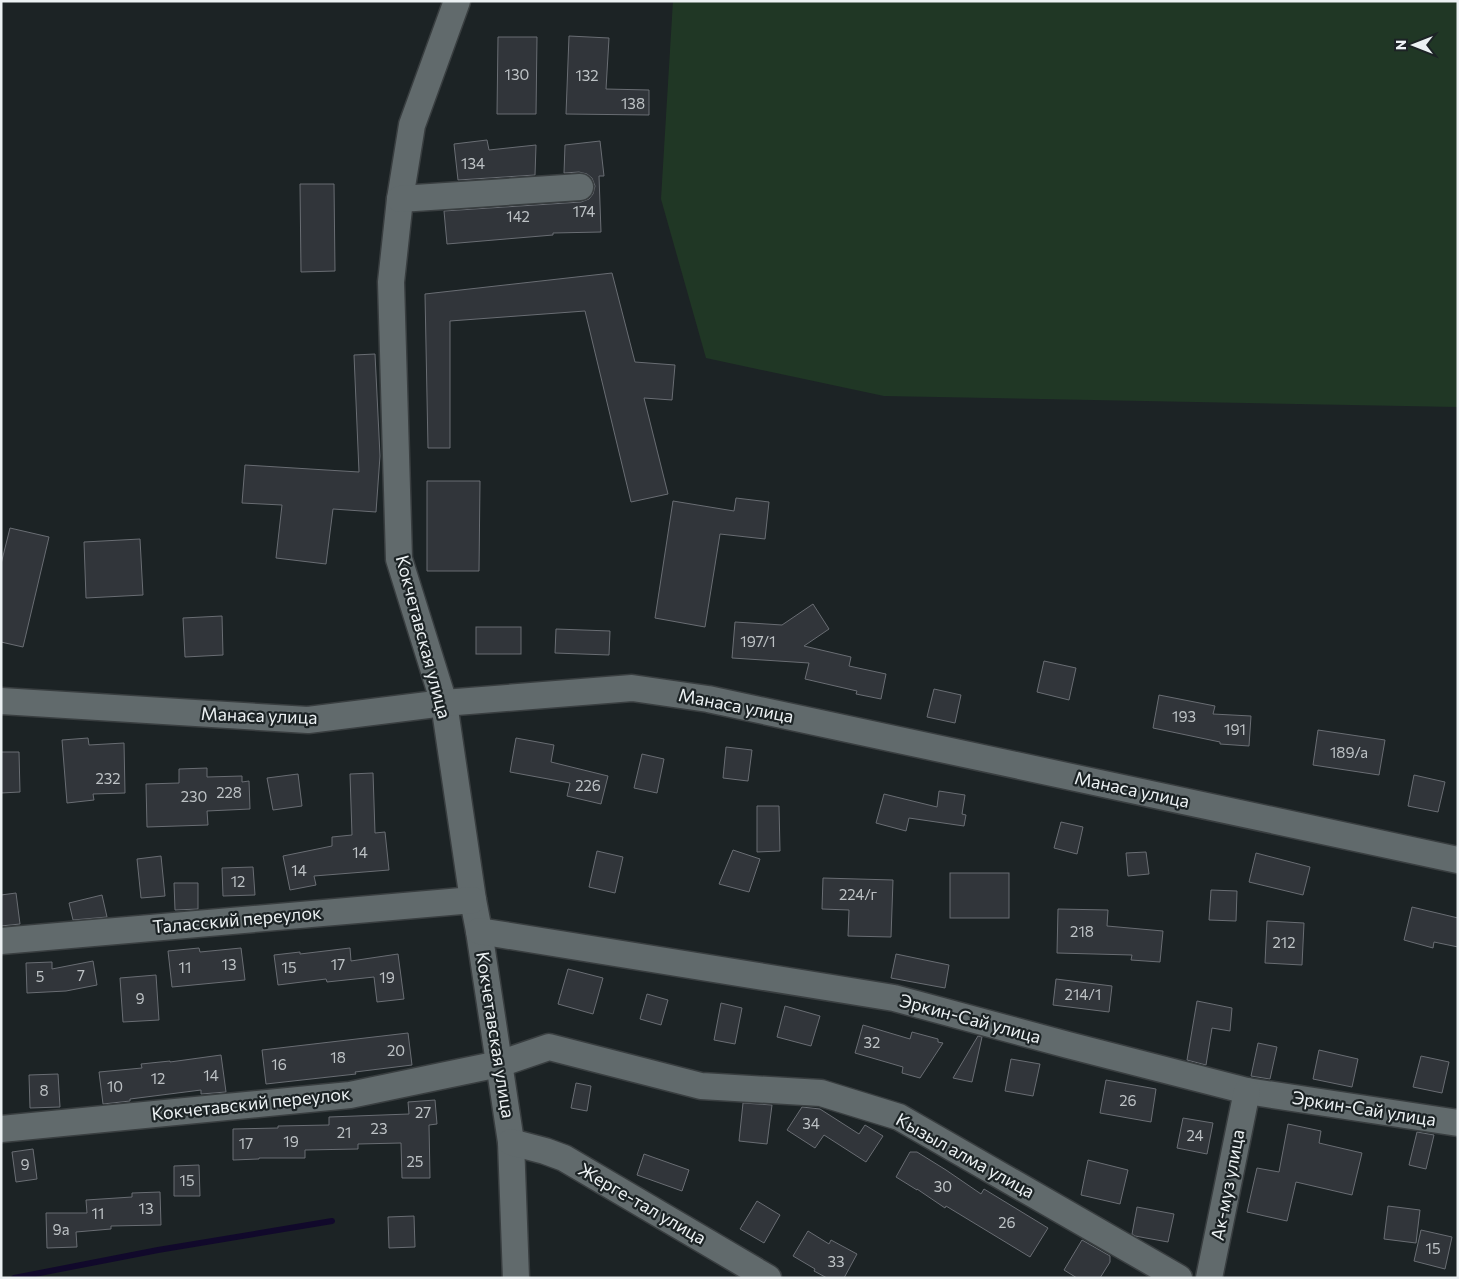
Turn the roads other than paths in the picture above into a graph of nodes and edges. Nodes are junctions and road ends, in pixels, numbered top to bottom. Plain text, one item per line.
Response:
1 (456, 1) edge
2 (580, 187) dead end
3 (400, 199) junction
4 (1, 701) edge
5 (444, 703) junction
6 (1458, 860) edge
7 (473, 900) junction
8 (479, 930) junction
9 (1, 941) edge
10 (499, 1064) junction
11 (1247, 1091) junction
12 (1458, 1123) edge
13 (1, 1128) edge
14 (511, 1142) junction
15 (516, 1278) edge
16 (768, 1278) edge
17 (1180, 1278) edge
18 (1209, 1278) edge

1 - 3 street, Кокчетавская улица
2 - 3 street
3 - 5 street, Кокчетавская улица
4 - 5 street, Манаса улица
5 - 6 street, Манаса улица
5 - 7 street, Кокчетавская улица
7 - 8 street, Кокчетавская улица
7 - 9 street, Таласский переулок
8 - 10 street, Кокчетавская улица
8 - 11 street, Эркин-Сай улица
10 - 13 street, Кокчетавский переулок
10 - 14 street, Кокчетавская улица
10 - 17 street, Кызыл алма улица
11 - 12 street, Эркин-Сай улица
11 - 18 street, Ак-муз улица
14 - 15 street, Кокчетавская улица
14 - 16 street, Жерге-тал улица

